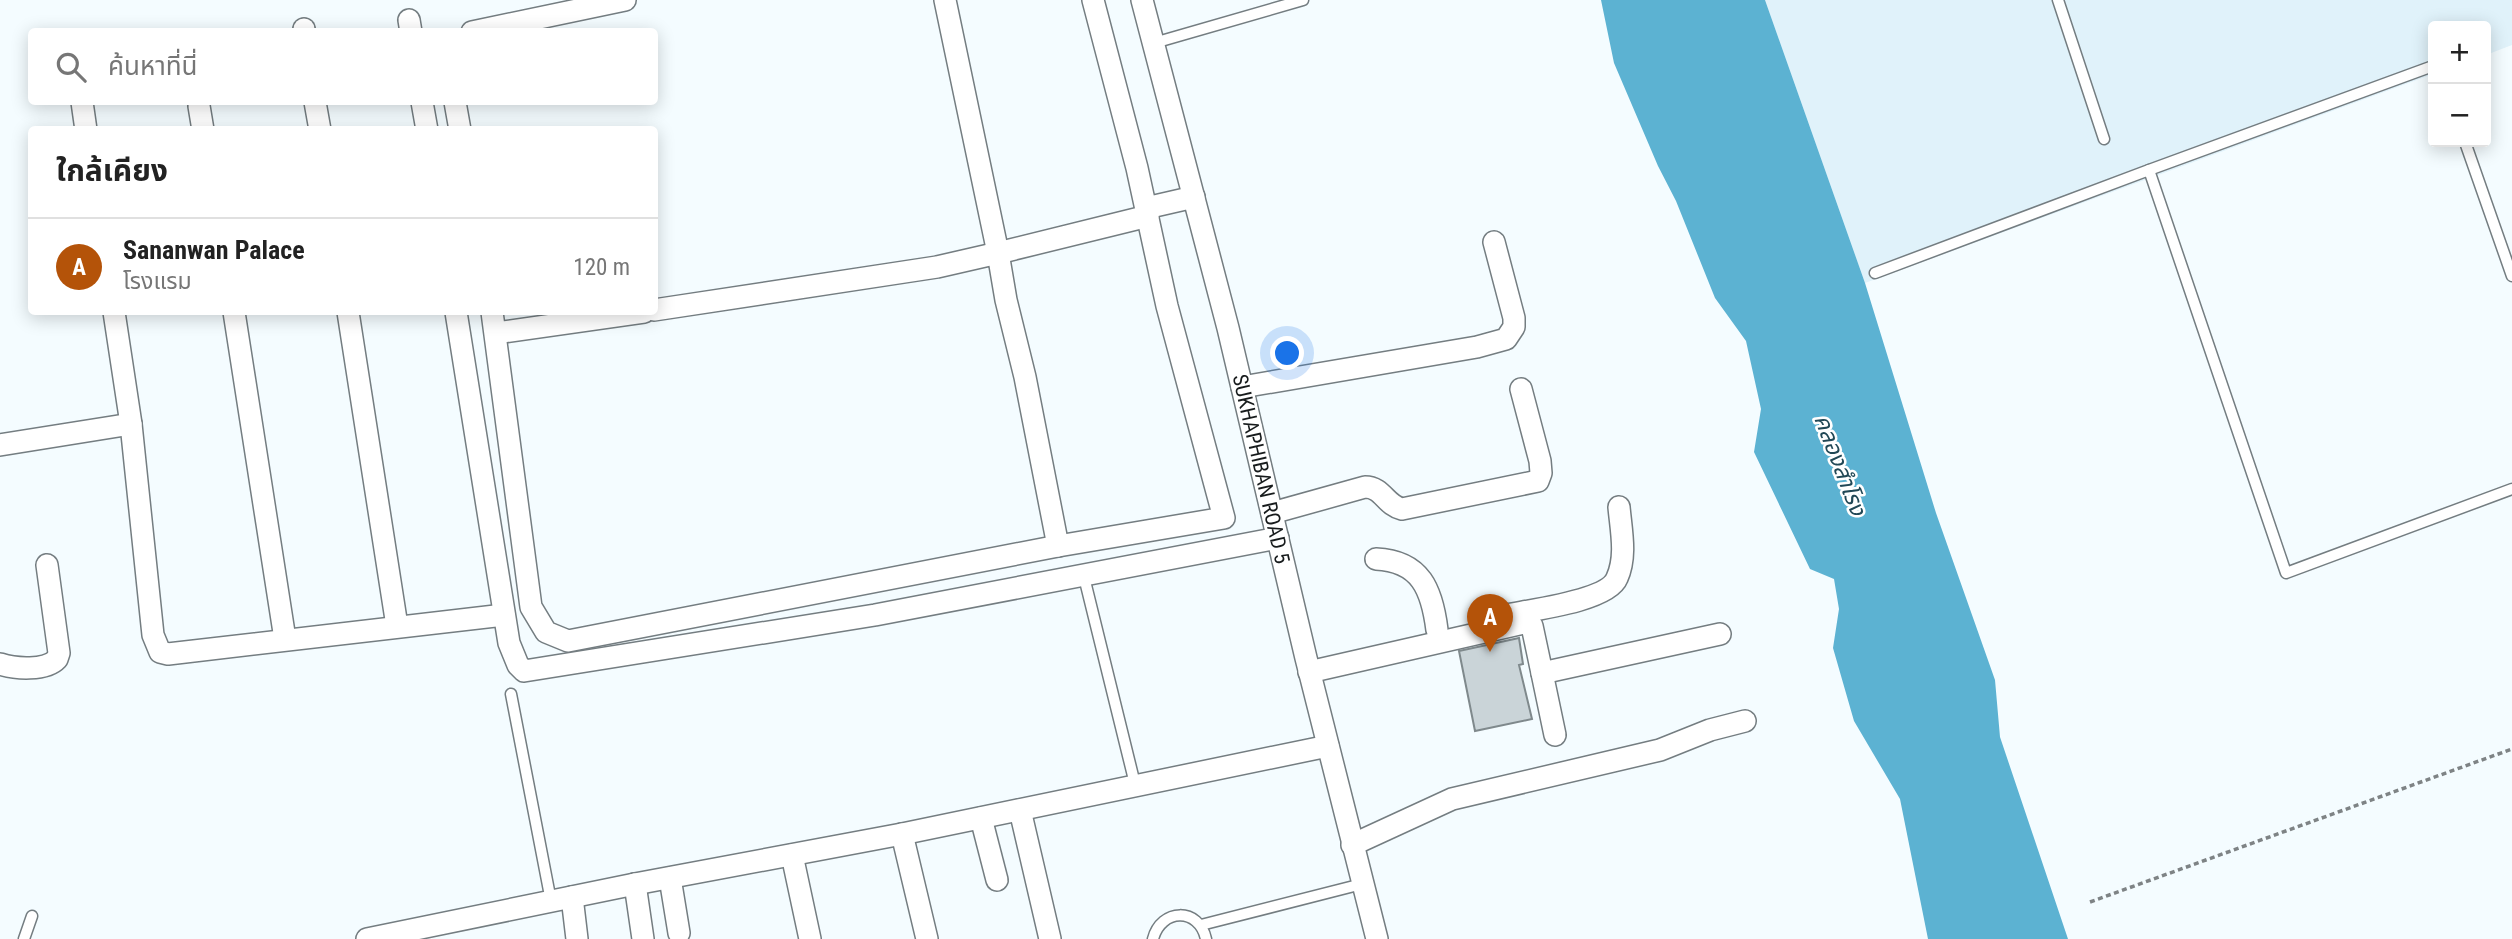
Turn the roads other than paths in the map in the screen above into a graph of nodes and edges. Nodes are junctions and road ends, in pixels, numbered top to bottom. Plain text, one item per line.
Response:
1 (625, 0) edge
2 (945, 0) edge
3 (1093, 0) edge
4 (1142, 0) edge
5 (1303, 0) edge
6 (2058, 0) edge
7 (491, 28) edge
8 (1154, 43) junction
9 (2428, 68) edge
10 (82, 105) edge
11 (316, 105) edge
12 (423, 105) edge
13 (456, 105) edge
14 (199, 106) dead end
15 (85, 126) edge
16 (202, 126) edge
17 (319, 126) edge
18 (426, 126) edge
19 (459, 126) edge
20 (2104, 139) dead end
21 (2467, 147) edge
22 (2149, 170) junction
23 (1194, 197) junction
24 (1147, 212) junction
25 (1494, 242) dead end
26 (998, 253) junction
27 (1875, 273) dead end
28 (2512, 274) edge
29 (658, 309) edge
30 (114, 315) edge
31 (233, 315) edge
32 (348, 315) edge
33 (456, 315) edge
34 (493, 315) edge
35 (624, 315) edge
36 (496, 333) junction
37 (1242, 387) junction
38 (1521, 389) dead end
39 (131, 424) junction
40 (0, 445) edge
41 (2512, 489) edge
42 (1619, 507) dead end
43 (1272, 513) junction
44 (1278, 538) junction
45 (1058, 546) junction
46 (1376, 559) dead end
47 (47, 565) dead end
48 (1084, 581) dead end
49 (504, 615) junction
50 (397, 626) junction
51 (1437, 630) junction
52 (1720, 634) dead end
53 (285, 639) junction
54 (0, 664) edge
55 (1308, 665) junction
56 (1542, 673) junction
57 (511, 694) dead end
58 (1745, 721) dead end
59 (1555, 735) dead end
60 (1328, 746) junction
61 (1135, 784) junction
62 (1020, 810) junction
63 (981, 818) junction
64 (902, 834) junction
65 (1352, 845) junction
66 (792, 855) junction
67 (670, 878) junction
68 (997, 880) dead end
69 (635, 884) junction
70 (1362, 884) junction
71 (572, 897) junction
72 (551, 901) junction
73 (32, 916) dead end
74 (1201, 925) junction
75 (679, 933) dead end
76 (1373, 938) edge
77 (24, 939) edge
78 (367, 939) edge
79 (577, 939) edge
80 (643, 939) edge
81 (810, 939) edge
82 (927, 939) edge
83 (1050, 939) edge
84 (1153, 939) edge
85 (1206, 939) edge

1 - 7 street
2 - 26 street
3 - 24 street
4 - 8 street, SUKHAPHIBAN ROAD 5
5 - 8 lane
6 - 20 lane
8 - 23 street, SUKHAPHIBAN ROAD 5
9 - 22 lane
10 - 15 street
11 - 17 street
12 - 18 street
13 - 19 street
14 - 16 street
21 - 28 lane
22 - 27 lane
22 - 41 lane
23 - 24 street
23 - 37 street, SUKHAPHIBAN ROAD 5
24 - 26 street
24 - 45 street
25 - 37 street
26 - 29 street
26 - 45 street
30 - 39 street
31 - 53 street
32 - 50 street
33 - 49 street
34 - 36 street
35 - 36 street
36 - 45 street
37 - 43 street, SUKHAPHIBAN ROAD 5
38 - 43 street
39 - 40 street
39 - 53 street
42 - 51 street
43 - 44 street, SUKHAPHIBAN ROAD 5
44 - 49 street
44 - 55 street, SUKHAPHIBAN ROAD 5
46 - 51 street
47 - 54 street
48 - 61 lane
49 - 50 street
50 - 53 street
51 - 55 street
52 - 56 street
55 - 56 street
55 - 60 street, SUKHAPHIBAN ROAD 5
56 - 59 street
57 - 72 lane
58 - 65 street
60 - 61 street
60 - 65 street, SUKHAPHIBAN ROAD 5
61 - 62 street
62 - 63 street
62 - 83 street
63 - 64 street
63 - 68 street
64 - 66 street
64 - 82 street
65 - 70 street, SUKHAPHIBAN ROAD 5
66 - 67 street
66 - 81 street
67 - 69 street
67 - 75 street
69 - 71 street
69 - 80 street
70 - 74 lane
70 - 76 street, SUKHAPHIBAN ROAD 5
71 - 72 street
71 - 79 street
72 - 78 street
73 - 77 lane
74 - 84 lane
74 - 85 lane

